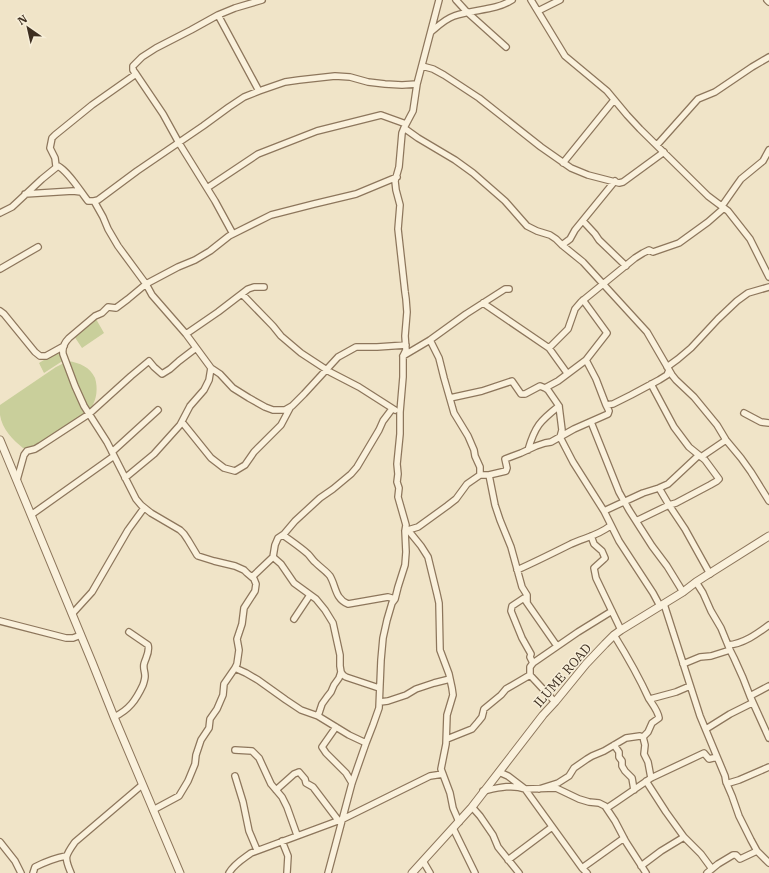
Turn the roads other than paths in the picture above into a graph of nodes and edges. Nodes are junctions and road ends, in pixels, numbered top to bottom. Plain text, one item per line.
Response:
1 (262, 0) edge
2 (439, 0) edge
3 (456, 0) edge
4 (512, 0) edge
5 (531, 0) edge
6 (560, 0) edge
7 (538, 11) junction
8 (467, 12) junction
9 (218, 15) junction
10 (431, 32) junction
11 (506, 47) dead end
12 (769, 57) edge
13 (422, 66) junction
14 (136, 74) junction
15 (417, 84) junction
16 (259, 91) junction
17 (614, 100) junction
18 (405, 126) junction
19 (179, 142) junction
20 (657, 145) junction
21 (769, 150) edge
22 (664, 152) junction
23 (564, 163) junction
24 (56, 166) junction
25 (396, 177) junction
26 (615, 181) junction
27 (207, 188) junction
28 (81, 192) junction
29 (25, 194) junction
30 (94, 202) junction
31 (723, 207) junction
32 (0, 213) edge
33 (583, 221) junction
34 (233, 234) junction
35 (570, 239) junction
36 (562, 245) junction
37 (38, 247) dead end
38 (570, 251) junction
39 (626, 266) junction
40 (0, 269) edge
41 (769, 277) edge
42 (146, 284) junction
43 (603, 284) junction
44 (264, 287) dead end
45 (769, 287) edge
46 (509, 289) dead end
47 (242, 294) junction
48 (583, 300) junction
49 (483, 303) junction
50 (0, 311) edge
51 (186, 334) junction
52 (430, 340) junction
53 (406, 345) junction
54 (64, 346) junction
55 (196, 348) junction
56 (549, 348) junction
57 (403, 356) junction
58 (586, 360) junction
59 (211, 368) junction
60 (668, 369) junction
61 (326, 370) junction
62 (567, 373) junction
63 (651, 384) junction
64 (544, 388) junction
65 (450, 398) junction
66 (606, 405) junction
67 (292, 406) junction
68 (559, 406) junction
69 (392, 409) junction
70 (158, 410) dead end
71 (400, 412) junction
72 (744, 413) dead end
73 (89, 414) junction
74 (182, 422) junction
75 (591, 422) junction
76 (769, 424) edge
77 (560, 437) junction
78 (0, 440) edge
79 (726, 440) junction
80 (528, 450) junction
81 (113, 454) junction
82 (700, 456) junction
83 (480, 475) junction
84 (489, 475) junction
85 (125, 478) junction
86 (17, 480) junction
87 (659, 488) junction
88 (624, 501) junction
89 (769, 501) edge
90 (669, 505) junction
91 (144, 508) junction
92 (604, 511) junction
93 (31, 515) junction
94 (636, 521) junction
95 (610, 524) junction
96 (406, 530) junction
97 (283, 535) junction
98 (591, 536) junction
99 (769, 536) edge
100 (273, 557) junction
101 (517, 570) junction
102 (710, 574) junction
103 (252, 577) junction
104 (696, 582) junction
105 (683, 592) junction
106 (310, 595) junction
107 (524, 598) junction
108 (395, 599) junction
109 (662, 605) junction
110 (612, 611) junction
111 (72, 614) junction
112 (294, 619) dead end
113 (0, 622) edge
114 (769, 625) edge
115 (621, 630) junction
116 (129, 632) dead end
117 (81, 635) junction
118 (614, 635) junction
119 (557, 646) junction
120 (729, 648) junction
121 (533, 664) junction
122 (683, 664) junction
123 (235, 668) junction
124 (341, 672) junction
125 (530, 675) junction
126 (450, 679) junction
127 (690, 686) junction
128 (769, 686) edge
129 (379, 688) junction
130 (750, 696) junction
131 (650, 699) junction
132 (380, 702) junction
133 (555, 702) junction
134 (752, 703) junction
135 (318, 716) junction
136 (114, 717) junction
137 (336, 727) junction
138 (706, 729) junction
139 (643, 737) junction
140 (769, 738) edge
141 (447, 739) junction
142 (366, 743) junction
143 (614, 745) junction
144 (235, 750) dead end
145 (717, 757) junction
146 (769, 767) edge
147 (499, 772) junction
148 (443, 774) junction
149 (235, 776) dead end
150 (649, 780) junction
151 (726, 782) junction
152 (352, 783) junction
153 (142, 785) junction
154 (525, 789) junction
155 (539, 789) junction
156 (276, 790) junction
157 (634, 790) junction
158 (483, 791) junction
159 (472, 807) junction
160 (606, 808) junction
161 (153, 810) junction
162 (341, 819) junction
163 (459, 822) junction
164 (552, 827) junction
165 (453, 828) junction
166 (297, 835) junction
167 (684, 837) junction
168 (624, 838) junction
169 (282, 841) junction
170 (0, 842) edge
171 (257, 850) junction
172 (757, 851) junction
173 (66, 856) junction
174 (508, 860) junction
175 (423, 861) junction
176 (769, 863) edge
177 (641, 866) junction
178 (582, 868) junction
179 (712, 869) junction
180 (21, 873) edge
181 (34, 873) edge
182 (72, 873) edge
183 (180, 873) edge
184 (229, 873) edge
185 (287, 873) edge
186 (328, 873) edge
187 (412, 873) edge
188 (430, 873) edge
189 (475, 873) edge
190 (519, 873) edge
191 (587, 873) edge
192 (646, 873) edge
193 (707, 873) edge

1 - 9 street
2 - 10 street
3 - 8 street
4 - 8 street
5 - 7 street
6 - 7 street
7 - 17 street
8 - 10 street
8 - 11 street
9 - 14 street
9 - 16 street
10 - 13 street
12 - 20 street
13 - 15 street
13 - 23 street
14 - 19 street
14 - 24 street
15 - 16 street
15 - 18 street
16 - 19 street
17 - 20 street
17 - 23 street
18 - 25 street
18 - 27 street
18 - 36 street
19 - 27 street
19 - 30 street
20 - 22 street
21 - 31 street
22 - 26 street
22 - 31 street
23 - 26 street
24 - 28 street
24 - 29 street
25 - 34 street
25 - 53 street
26 - 33 street
27 - 34 street
28 - 29 street
28 - 30 street
29 - 32 street
30 - 42 street
31 - 39 street
31 - 41 street
33 - 35 street
33 - 39 street
34 - 42 street
35 - 36 street
35 - 38 street
36 - 38 street
37 - 40 street
38 - 43 street
39 - 43 street
42 - 51 street
42 - 54 street
43 - 48 street
43 - 60 street
44 - 47 street
45 - 60 street
46 - 49 street
47 - 51 street
47 - 61 street
48 - 56 street
48 - 58 street
49 - 52 street
49 - 56 street
50 - 54 street
51 - 55 street
52 - 57 street
52 - 65 street
53 - 57 street
53 - 61 street
54 - 73 street
55 - 59 street
55 - 73 street
56 - 62 street
57 - 71 street
58 - 62 street
58 - 66 street
59 - 67 street
59 - 74 street
60 - 63 street
60 - 79 street
61 - 67 street
61 - 69 street
62 - 64 street
63 - 66 street
63 - 82 street
64 - 65 street
64 - 68 street
65 - 83 street
66 - 75 street
67 - 74 street
68 - 77 street
68 - 80 street
69 - 71 street
69 - 97 street
70 - 81 street
71 - 96 street
72 - 76 street
73 - 81 street
73 - 86 street
74 - 85 street
75 - 77 street
75 - 88 street
77 - 80 street
77 - 92 street
78 - 86 street
79 - 82 street
79 - 89 street
80 - 84 street
81 - 85 street
81 - 93 street
82 - 87 street
82 - 90 street
83 - 84 street
83 - 96 street
84 - 101 street
85 - 91 street
86 - 93 street
87 - 88 street
87 - 90 street
88 - 92 street
88 - 94 street
90 - 94 street
90 - 102 street
91 - 103 street
91 - 111 street
92 - 95 street
93 - 111 street
94 - 105 street
95 - 98 street
95 - 109 street
96 - 108 street
96 - 126 street
97 - 100 street
97 - 108 street
98 - 101 street
98 - 110 street
99 - 102 street, ILUME ROAD
100 - 103 street
100 - 106 street
101 - 107 street
102 - 104 street, ILUME ROAD
103 - 123 street
104 - 105 street, ILUME ROAD
104 - 120 street
105 - 109 street, ILUME ROAD
106 - 112 street
106 - 124 street
107 - 119 street
107 - 121 street
108 - 129 street
109 - 115 street, ILUME ROAD
109 - 122 street
110 - 115 street
110 - 119 street
111 - 117 street
113 - 117 street
114 - 120 street
115 - 118 street, ILUME ROAD
116 - 136 street
117 - 136 street
118 - 131 street
118 - 133 street, ILUME ROAD
119 - 121 street
120 - 122 street
120 - 130 street
121 - 125 street
122 - 127 street
123 - 135 street
123 - 161 street
124 - 129 street
124 - 135 street
125 - 133 street
125 - 141 street
126 - 132 street
126 - 141 street
127 - 131 street
127 - 138 street
128 - 130 street
129 - 132 street
130 - 134 street
131 - 139 street
132 - 142 street
133 - 147 street, ILUME ROAD
134 - 138 street
134 - 140 street
135 - 137 street
136 - 153 street
137 - 142 street
137 - 152 street
138 - 145 street
139 - 143 street
139 - 150 street
141 - 148 street
142 - 152 street
143 - 155 street
143 - 157 street
144 - 156 street
145 - 150 street
145 - 151 street
146 - 151 street
147 - 154 street
147 - 158 street, ILUME ROAD
148 - 162 street
148 - 163 street
149 - 171 street
150 - 157 street
150 - 167 street
151 - 172 street
152 - 162 street
153 - 161 street
153 - 173 street
154 - 155 street
154 - 158 street
154 - 164 street
155 - 160 street
156 - 162 street
156 - 166 street
157 - 160 street
158 - 159 street, ILUME ROAD
159 - 163 street, ILUME ROAD
159 - 174 street
160 - 168 street
161 - 183 street
162 - 166 street
162 - 186 street
163 - 165 street, ILUME ROAD
164 - 174 street
164 - 178 street
165 - 175 street, ILUME ROAD
165 - 189 street
166 - 169 street
167 - 177 street
167 - 179 street
168 - 177 street
168 - 178 street
169 - 171 street
169 - 185 street
170 - 180 street
171 - 184 street
172 - 176 street
172 - 179 street
173 - 181 street
173 - 182 street
174 - 190 street
175 - 187 street, ILUME ROAD
175 - 188 street
177 - 192 street
178 - 191 street
179 - 193 street

